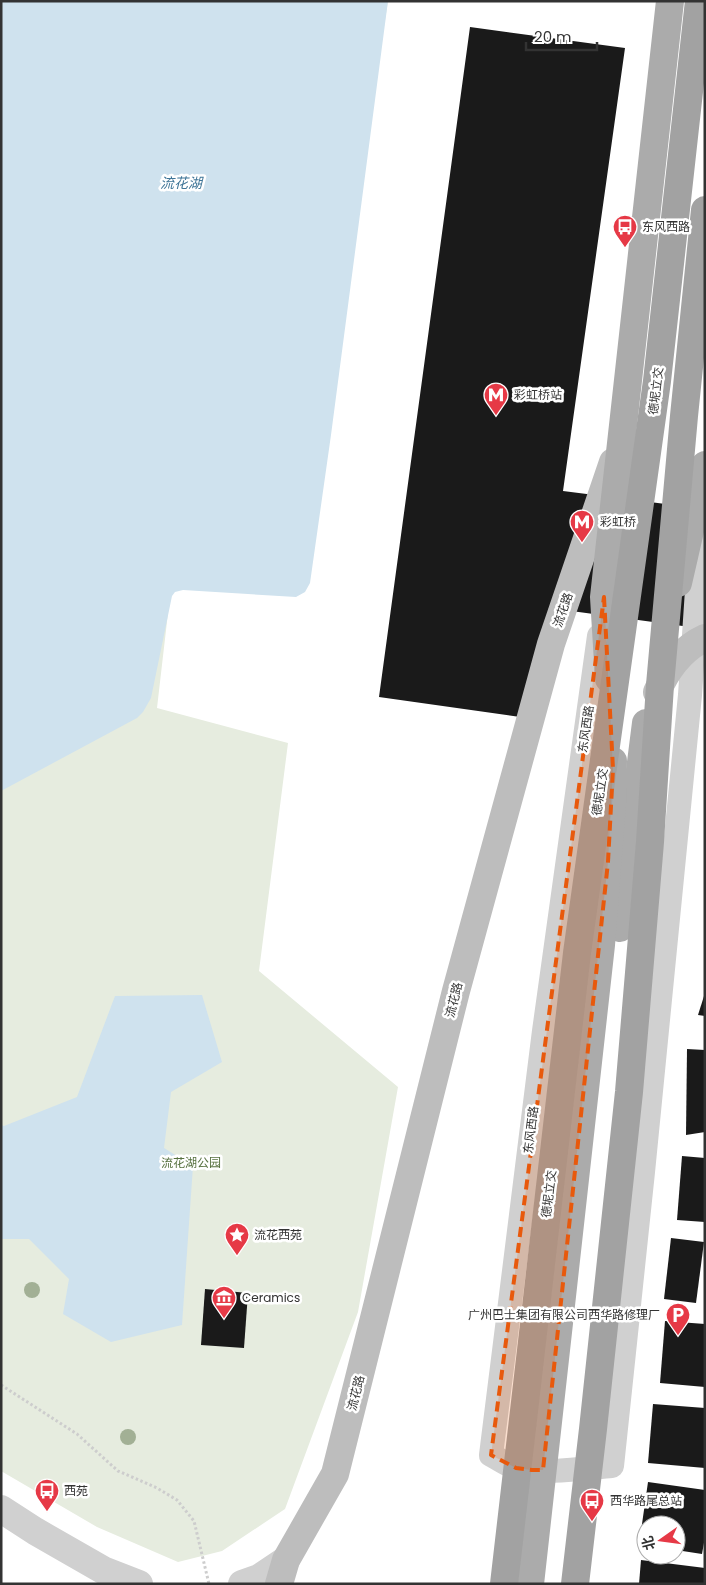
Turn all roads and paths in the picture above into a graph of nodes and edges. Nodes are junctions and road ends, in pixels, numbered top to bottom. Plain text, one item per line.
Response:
1 (670, 1) edge
2 (699, 1) edge
3 (705, 210) edge
4 (622, 436) junction
5 (705, 465) edge
6 (705, 474) edge
7 (604, 597) junction
8 (700, 640) edge
9 (647, 716) junction
10 (609, 946) junction
11 (1, 1385) edge
12 (1, 1509) edge
13 (283, 1572) edge
14 (139, 1584) edge
15 (209, 1584) edge
16 (242, 1584) edge
17 (504, 1584) edge
18 (530, 1584) edge
19 (548, 1584) edge
20 (575, 1584) edge

1 - 4 main road, 东风西路
2 - 17 highway, 德坭立交
3 - 20 highway
4 - 7 main road, 东风西路
4 - 13 main road, 流花路
5 - 9 main road
6 - 8 street
7 - 8 street, 东风西路
7 - 10 main road
8 - 9 main road
9 - 10 main road
10 - 18 main road, 德坭立交
10 - 19 main road
11 - 15 path
12 - 14 street
13 - 16 street, 流花路

